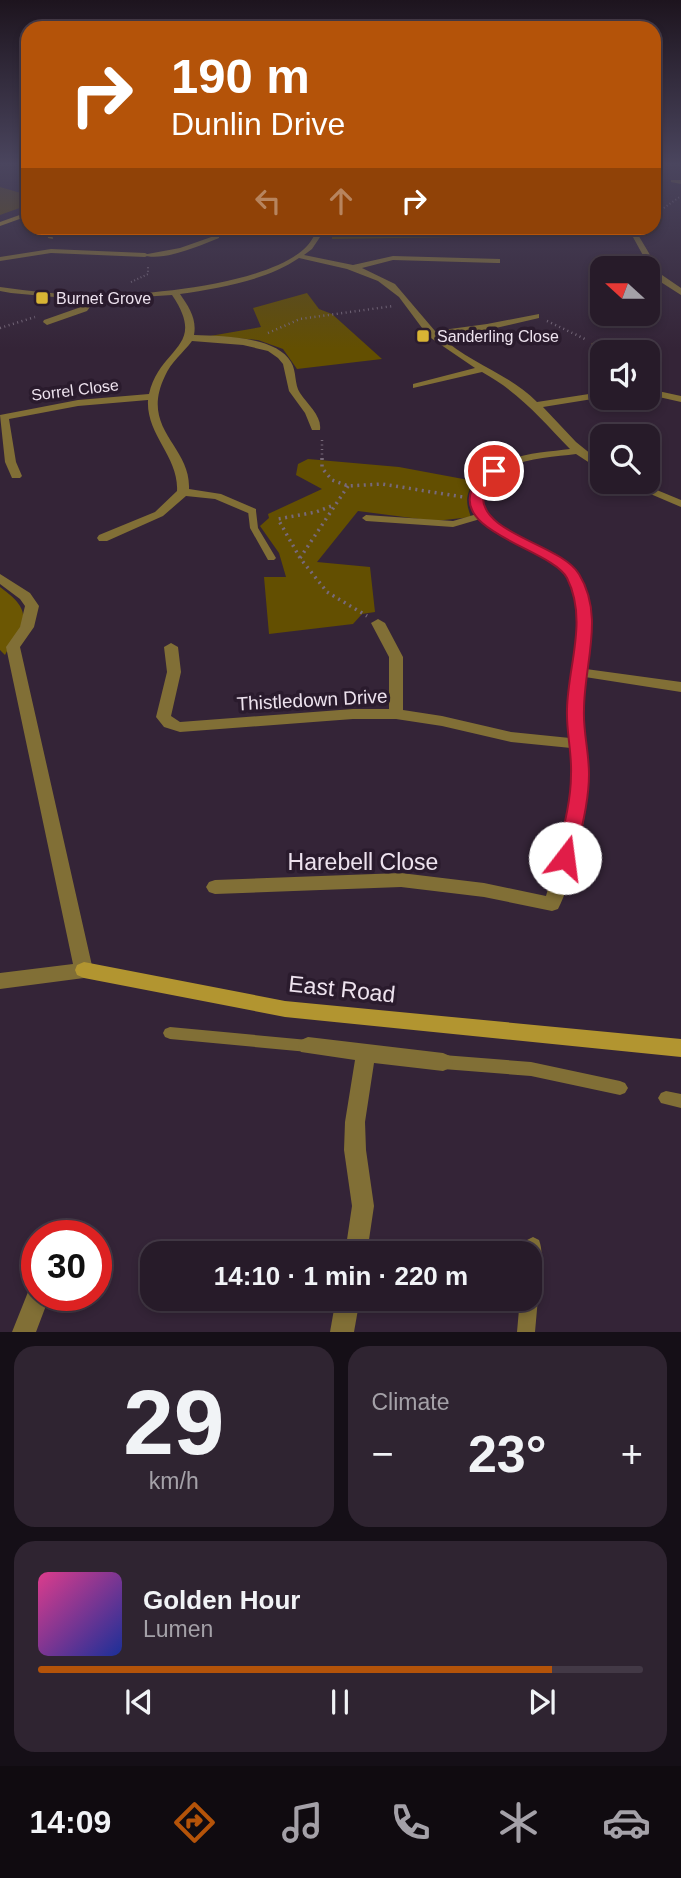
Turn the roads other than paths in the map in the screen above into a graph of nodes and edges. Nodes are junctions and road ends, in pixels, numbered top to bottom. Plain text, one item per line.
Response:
1 (50, 235) edge
2 (318, 235) edge
3 (635, 235) edge
4 (217, 237) dead end
5 (51, 239) joint
6 (51, 251) junction
7 (145, 255) joint
8 (299, 256) junction
9 (0, 258) edge
10 (497, 261) dead end
11 (351, 268) junction
12 (0, 289) edge
13 (12, 291) junction
14 (174, 292) junction
15 (681, 292) edge
16 (0, 298) edge
17 (93, 298) junction
18 (536, 316) road end
19 (47, 322) dead end
20 (431, 334) junction
21 (189, 338) junction
22 (485, 369) junction
23 (416, 386) dead end
24 (660, 395) edge
25 (152, 397) junction
26 (590, 397) edge
27 (681, 399) edge
28 (535, 405) junction
29 (1, 414) edge
30 (316, 428) road end
31 (577, 451) junction
32 (590, 460) edge
33 (16, 476) dead end
34 (183, 492) junction
35 (657, 494) edge
36 (681, 504) edge
37 (251, 511) joint
38 (484, 515) junction
39 (366, 518) dead end
40 (103, 538) dead end
41 (271, 558) dead end
42 (0, 578) edge
43 (378, 623) road end
44 (171, 647) dead end
45 (579, 672) junction
46 (681, 687) edge
47 (396, 714) junction
48 (578, 744) junction
49 (215, 887) dead end
50 (83, 970) junction
51 (0, 981) edge
52 (170, 1032) dead end
53 (308, 1046) joint
54 (681, 1048) edge
55 (366, 1053) junction
56 (443, 1062) joint
57 (620, 1088) dead end
58 (358, 1241) edge
59 (32, 1311) edge
60 (346, 1311) edge
61 (527, 1311) edge
62 (24, 1332) edge
63 (342, 1332) edge
64 (526, 1332) edge

1 - 5 lane
2 - 8 street
3 - 15 street
4 - 7 lane
5 - 6 street
6 - 7 street
6 - 9 street
8 - 11 street
8 - 14 street
10 - 11 street
11 - 20 street
12 - 13 street
13 - 16 street
13 - 17 street
14 - 17 street
14 - 21 street
17 - 19 street
18 - 20 street
20 - 22 street
21 - 25 street
21 - 30 street
22 - 23 street
22 - 28 street
24 - 27 street
25 - 29 street, Sorrel Close
25 - 34 street
26 - 28 street
28 - 31 street
29 - 33 street, Sorrel Close
31 - 32 street
31 - 38 street
34 - 37 street
34 - 40 street
35 - 36 street
37 - 41 lane
38 - 39 lane
38 - 45 street
42 - 50 street
43 - 47 street
44 - 47 street, Thistledown Drive
45 - 46 street
45 - 48 street
47 - 48 street, Thistledown Drive
48 - 49 street, Harebell Close
50 - 51 street, East Road
50 - 54 street, East Road
52 - 53 lane
53 - 55 street
55 - 56 street
55 - 58 street
56 - 57 lane
59 - 62 street
60 - 63 street
61 - 64 lane

